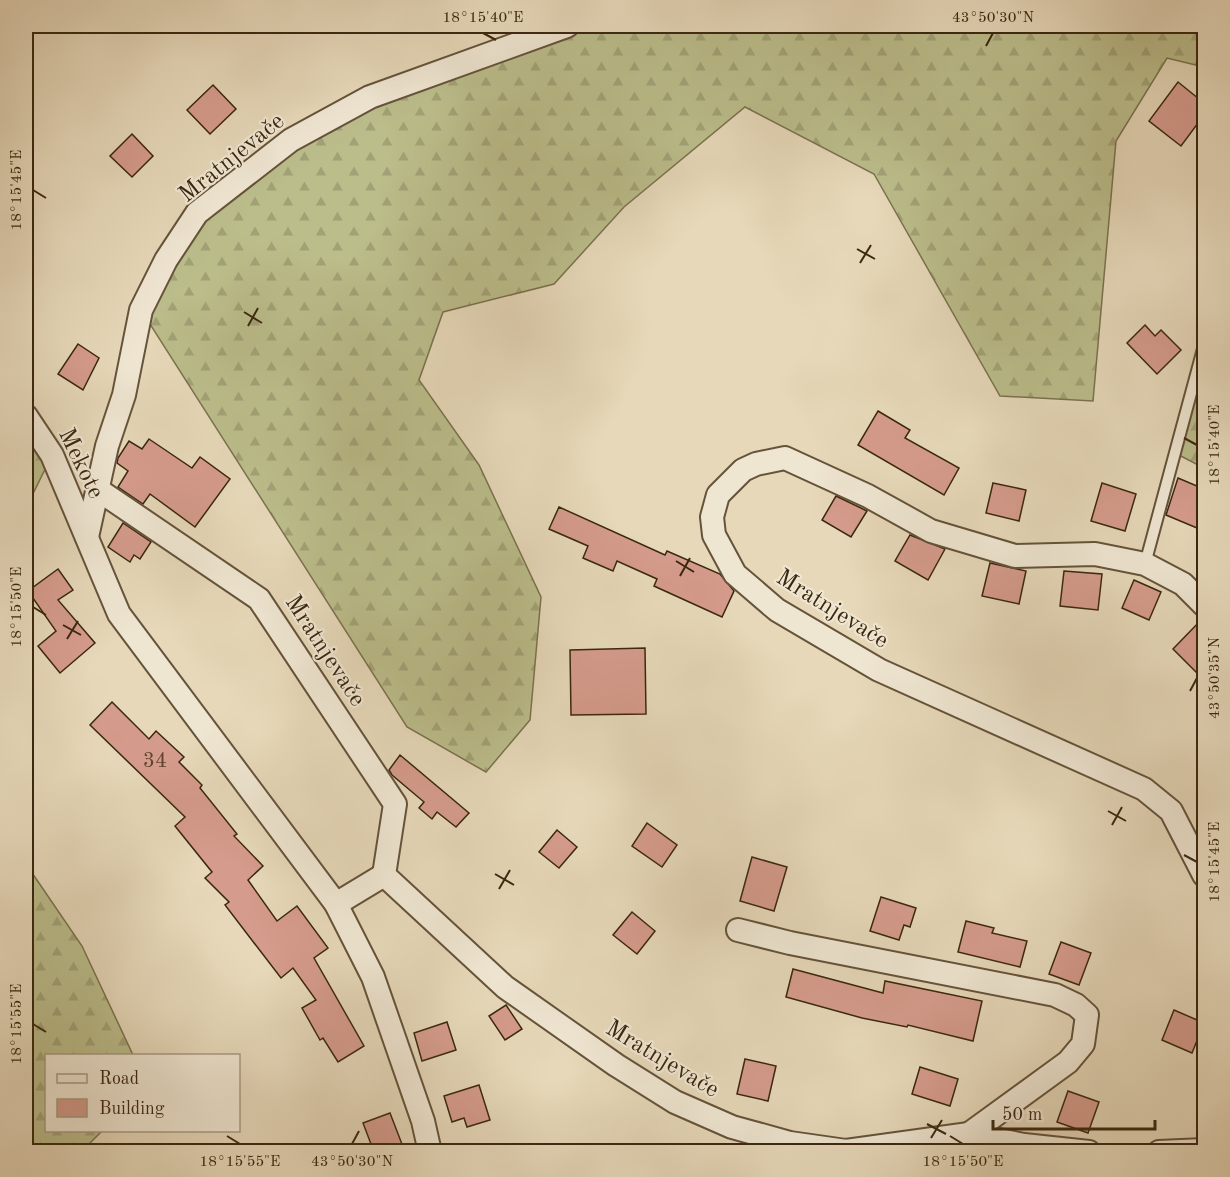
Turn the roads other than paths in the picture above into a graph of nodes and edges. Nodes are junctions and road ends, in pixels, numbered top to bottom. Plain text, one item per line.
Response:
1 (567, 26) edge
2 (1204, 345) edge
3 (26, 416) edge
4 (98, 489) junction
5 (87, 537) junction
6 (1145, 564) junction
7 (1204, 605) edge
8 (384, 875) junction
9 (1204, 875) edge
10 (336, 904) junction
11 (738, 930) dead end
12 (969, 1134) junction
13 (1204, 1149) edge
14 (430, 1152) edge
15 (1089, 1152) edge
16 (1159, 1152) edge

1 - 4 street, Mratnjevače
2 - 6 lane
3 - 5 street, Mekote
4 - 5 street, Mratnjevače
4 - 8 street, Mratnjevače
5 - 10 street
6 - 7 street, Mratnjevače
6 - 9 street, Mratnjevače
8 - 10 street
8 - 12 street, Mratnjevače
10 - 14 street
11 - 12 street, Mratnjevače
12 - 15 street, Mratnjevače
13 - 16 street

